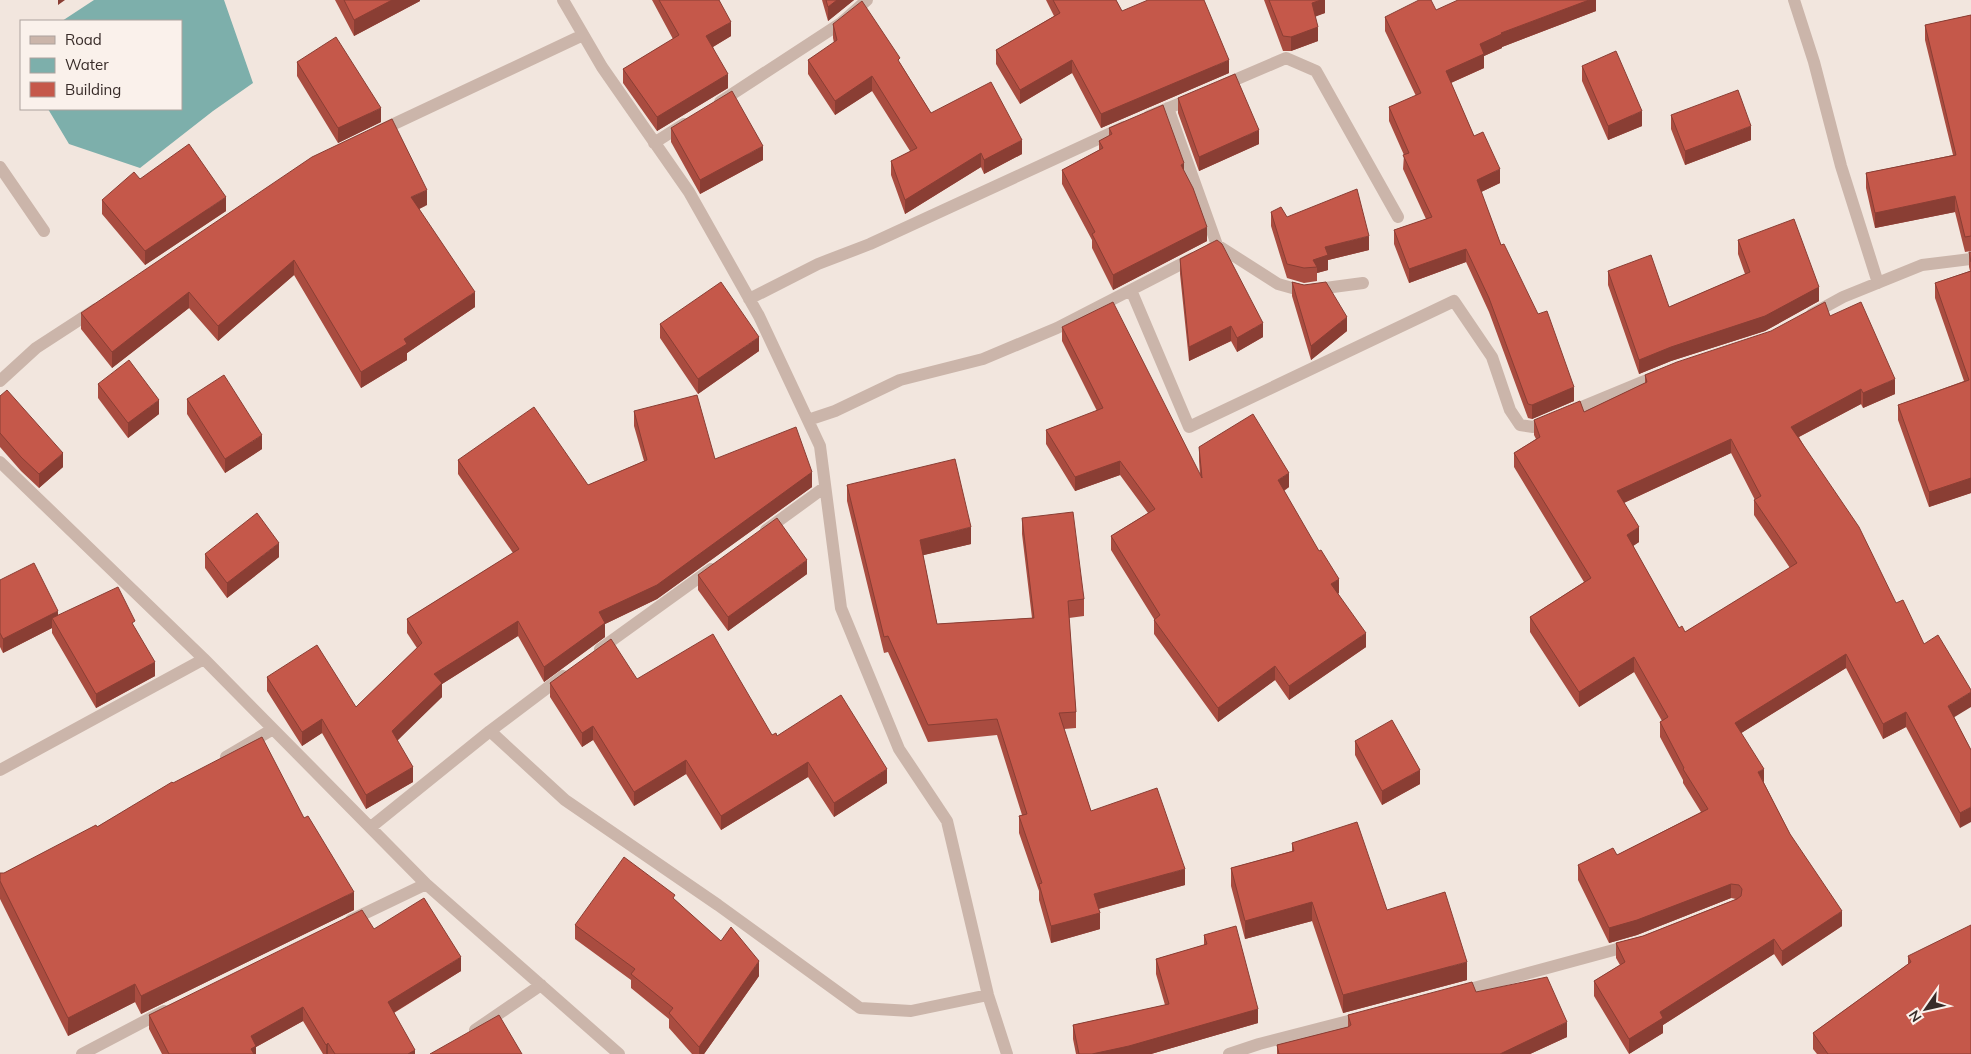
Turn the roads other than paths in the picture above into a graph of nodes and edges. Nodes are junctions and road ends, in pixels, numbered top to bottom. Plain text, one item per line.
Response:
1 (563, 0) edge
2 (866, 0) edge
3 (1794, 0) edge
4 (583, 35) junction
5 (713, 106) edge
6 (1168, 108) junction
7 (696, 117) edge
8 (369, 136) edge
9 (654, 143) junction
10 (0, 167) edge
11 (1398, 217) dead end
12 (44, 231) dead end
13 (1217, 246) junction
14 (1971, 259) edge
15 (1362, 283) dead end
16 (1878, 283) junction
17 (1131, 290) junction
18 (110, 299) edge
19 (749, 299) junction
20 (1801, 320) edge
21 (1674, 369) edge
22 (0, 381) edge
23 (808, 420) junction
24 (0, 462) edge
25 (826, 487) junction
26 (754, 538) edge
27 (722, 561) edge
28 (204, 659) junction
29 (586, 659) edge
30 (572, 670) edge
31 (273, 728) junction
32 (490, 731) junction
33 (214, 764) edge
34 (0, 770) edge
35 (371, 828) junction
36 (426, 884) junction
37 (338, 927) edge
38 (1648, 940) edge
39 (541, 985) junction
40 (1450, 994) edge
41 (988, 995) junction
42 (179, 1004) edge
43 (1374, 1015) edge
44 (463, 1038) edge
45 (82, 1054) edge
46 (619, 1054) edge
47 (1007, 1054) edge
48 (1229, 1054) edge

1 - 4 street
2 - 5 street
3 - 16 street
4 - 8 street
4 - 9 street
6 - 11 street
6 - 13 street
6 - 19 street
7 - 9 street
9 - 19 street
10 - 12 street
13 - 15 street
13 - 17 street
14 - 16 street
16 - 20 street
17 - 21 street
17 - 23 street
18 - 22 street
19 - 23 street
23 - 25 street
24 - 28 street
25 - 26 street
25 - 41 street
27 - 29 street
28 - 31 street
28 - 34 street
30 - 32 street
31 - 33 street
31 - 35 street
32 - 35 street
32 - 41 street
35 - 36 street
36 - 37 street
36 - 39 street
38 - 40 street
39 - 44 street
39 - 46 street
41 - 47 street
42 - 45 street
43 - 48 street

